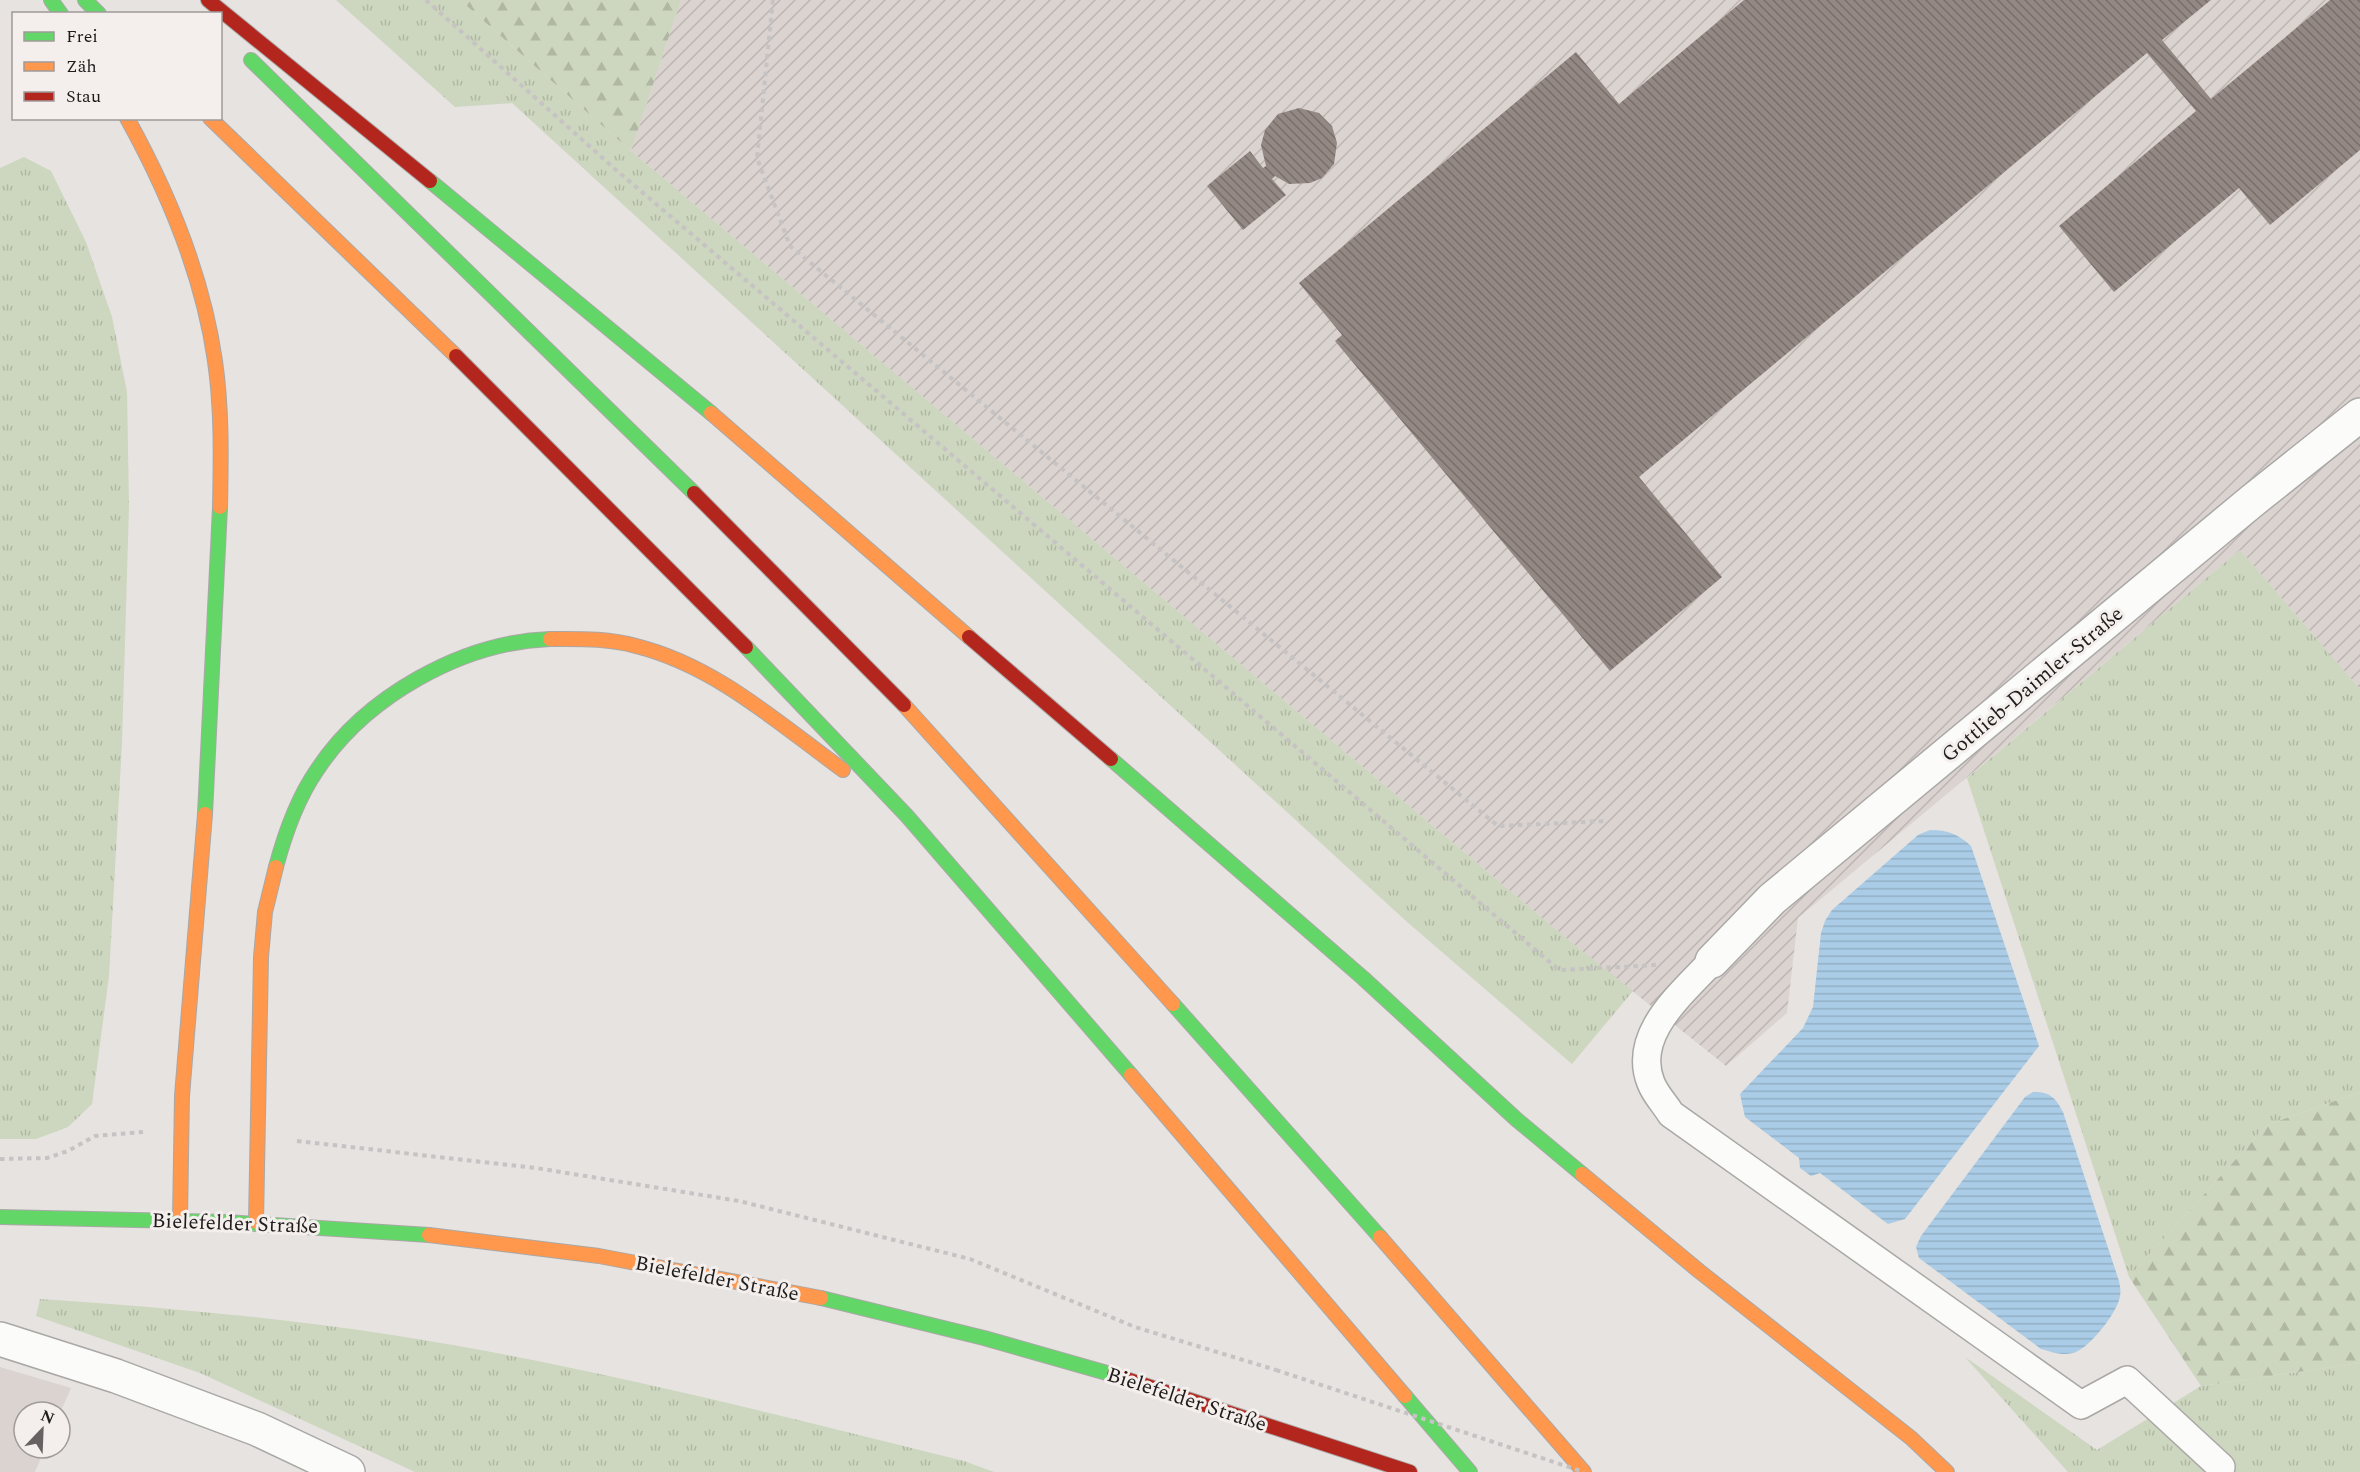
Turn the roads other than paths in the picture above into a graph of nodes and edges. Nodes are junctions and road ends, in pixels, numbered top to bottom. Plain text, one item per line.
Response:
1 (85, 0) edge
2 (97, 12) edge
3 (222, 22) edge
4 (237, 47) dead end
5 (128, 120) edge
6 (212, 120) edge
7 (2360, 415) edge
8 (907, 816) junction
9 (1712, 961) joint
10 (0, 1217) edge
11 (180, 1219) junction
12 (256, 1222) junction
13 (0, 1339) edge
14 (2221, 1467) dead end
15 (348, 1472) edge
16 (1410, 1472) edge
17 (1470, 1472) edge
18 (1584, 1472) edge
19 (1947, 1472) edge

1 - 2 main road
3 - 19 main road
4 - 18 main road
5 - 11 main road
6 - 8 main road
7 - 9 street, Gottlieb-Daimler-Straße
8 - 12 main road
8 - 17 main road
9 - 14 lane
10 - 11 main road, Bielefelder Straße
11 - 12 main road, Bielefelder Straße
12 - 16 main road, Bielefelder Straße
13 - 15 street

